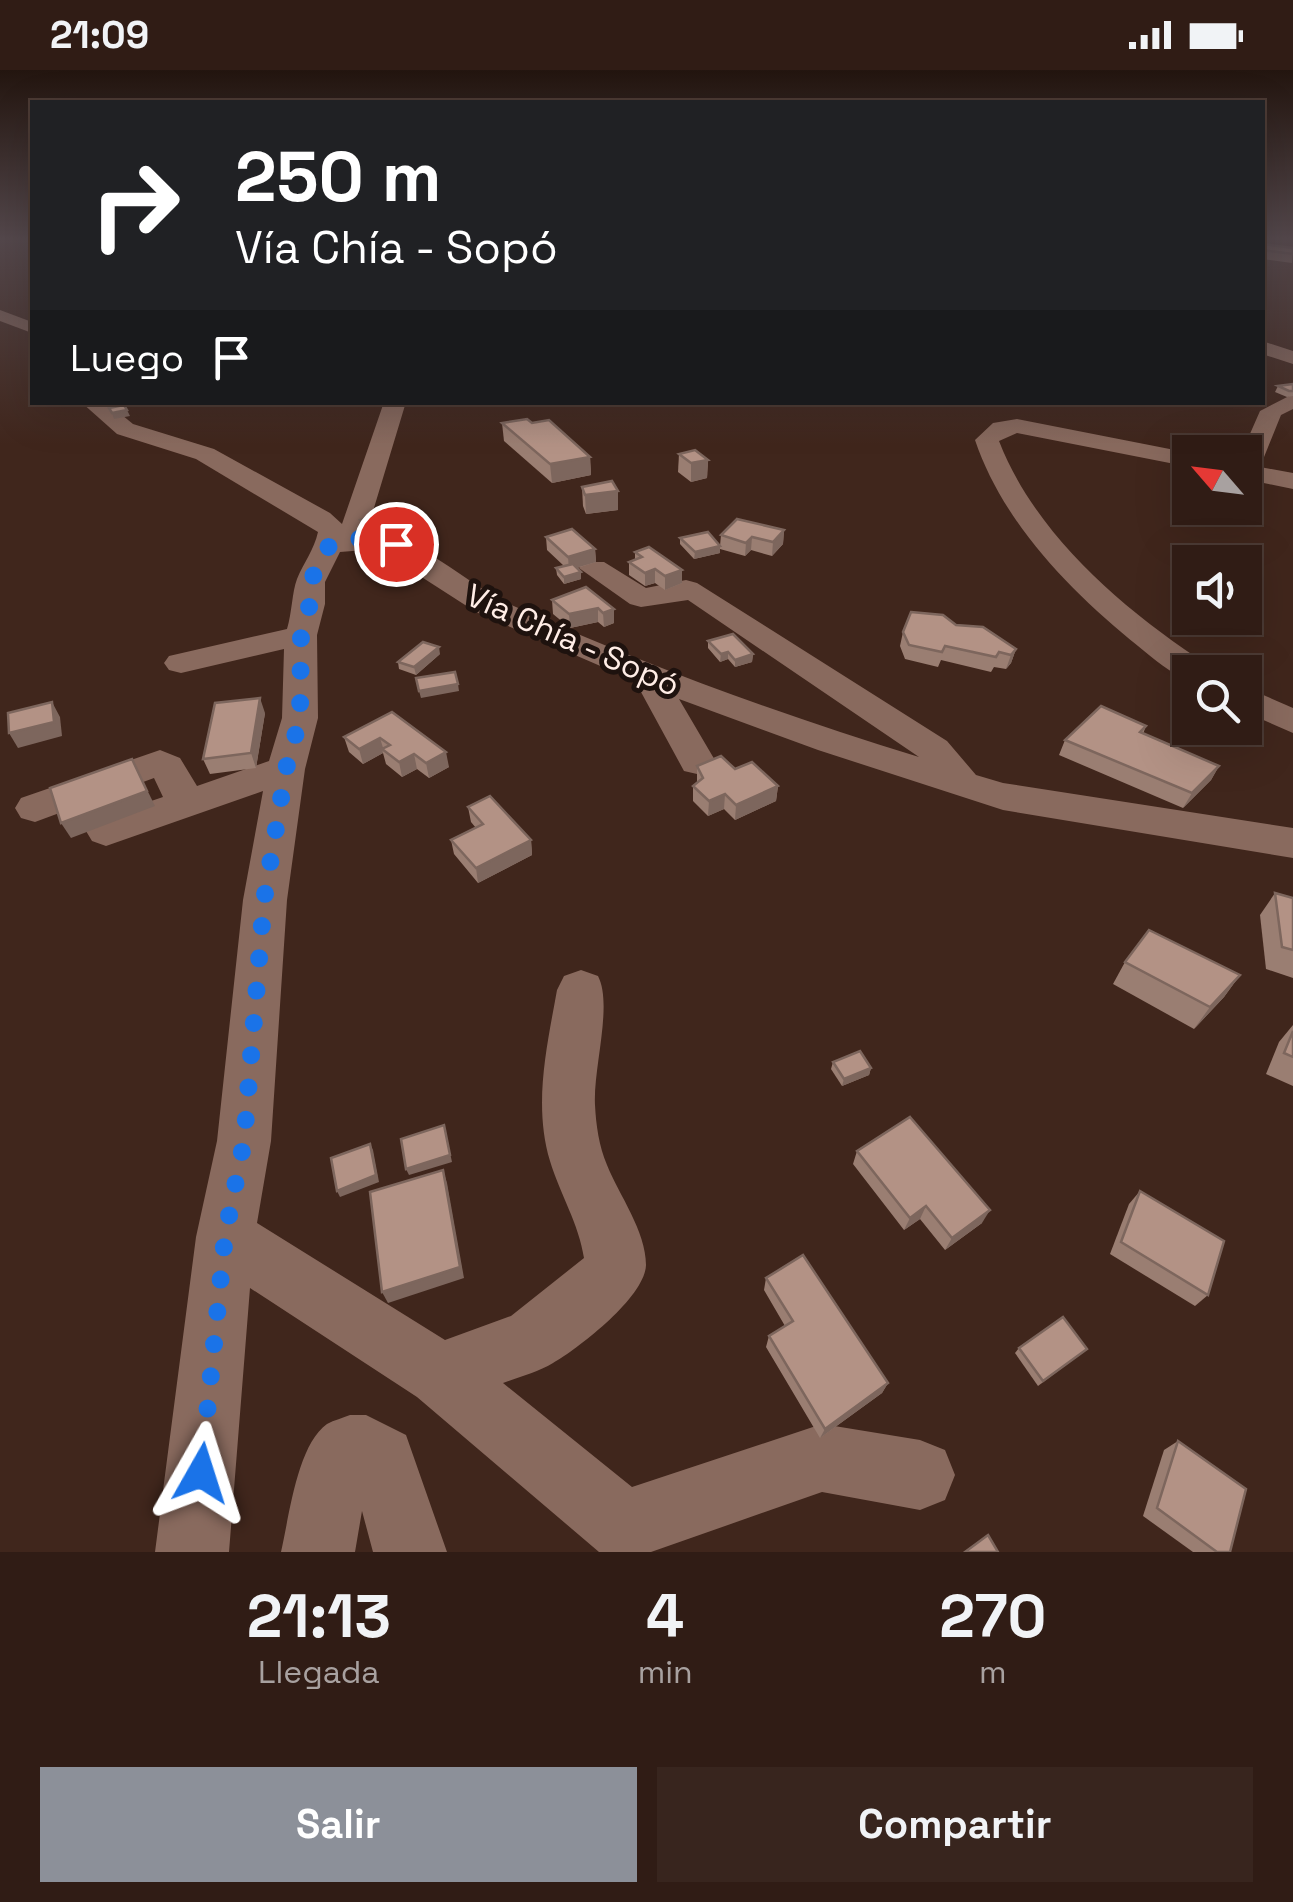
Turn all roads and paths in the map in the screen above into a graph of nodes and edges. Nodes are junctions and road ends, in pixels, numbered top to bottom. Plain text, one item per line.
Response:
1 (0, 315) edge
2 (30, 327) edge
3 (1265, 348) edge
4 (1293, 358) edge
5 (1293, 402) edge
6 (96, 405) edge
7 (394, 405) edge
8 (1261, 435) edge
9 (1172, 456) edge
10 (1262, 474) edge
11 (1293, 481) edge
12 (340, 542) junction
13 (594, 568) edge
14 (301, 635) junction
15 (1172, 658) edge
16 (182, 663) dead end
17 (649, 676) junction
18 (1262, 706) edge
19 (1293, 722) edge
20 (697, 762) edge
21 (286, 769) junction
22 (966, 786) junction
23 (186, 802) junction
24 (35, 808) dead end
25 (106, 831) dead end
26 (1293, 843) edge
27 (582, 990) dead end
28 (225, 1236) junction
29 (440, 1374) junction
30 (920, 1474) dead end
31 (192, 1552) edge
32 (318, 1552) edge
33 (410, 1552) edge

1 - 2 street
3 - 4 street
5 - 8 street
6 - 12 street
7 - 12 street
9 - 15 street
10 - 11 street
12 - 14 street
12 - 17 street, Vía Chía - Sopó
13 - 22 street
14 - 16 street
14 - 21 street
17 - 20 street
17 - 22 street, Vía Chía - Sopó
18 - 19 street
21 - 23 street
21 - 28 street
22 - 26 street, Vía Chía - Sopó
23 - 24 street
23 - 25 street
27 - 29 street
28 - 29 street
28 - 31 street
29 - 30 street
32 - 33 street

